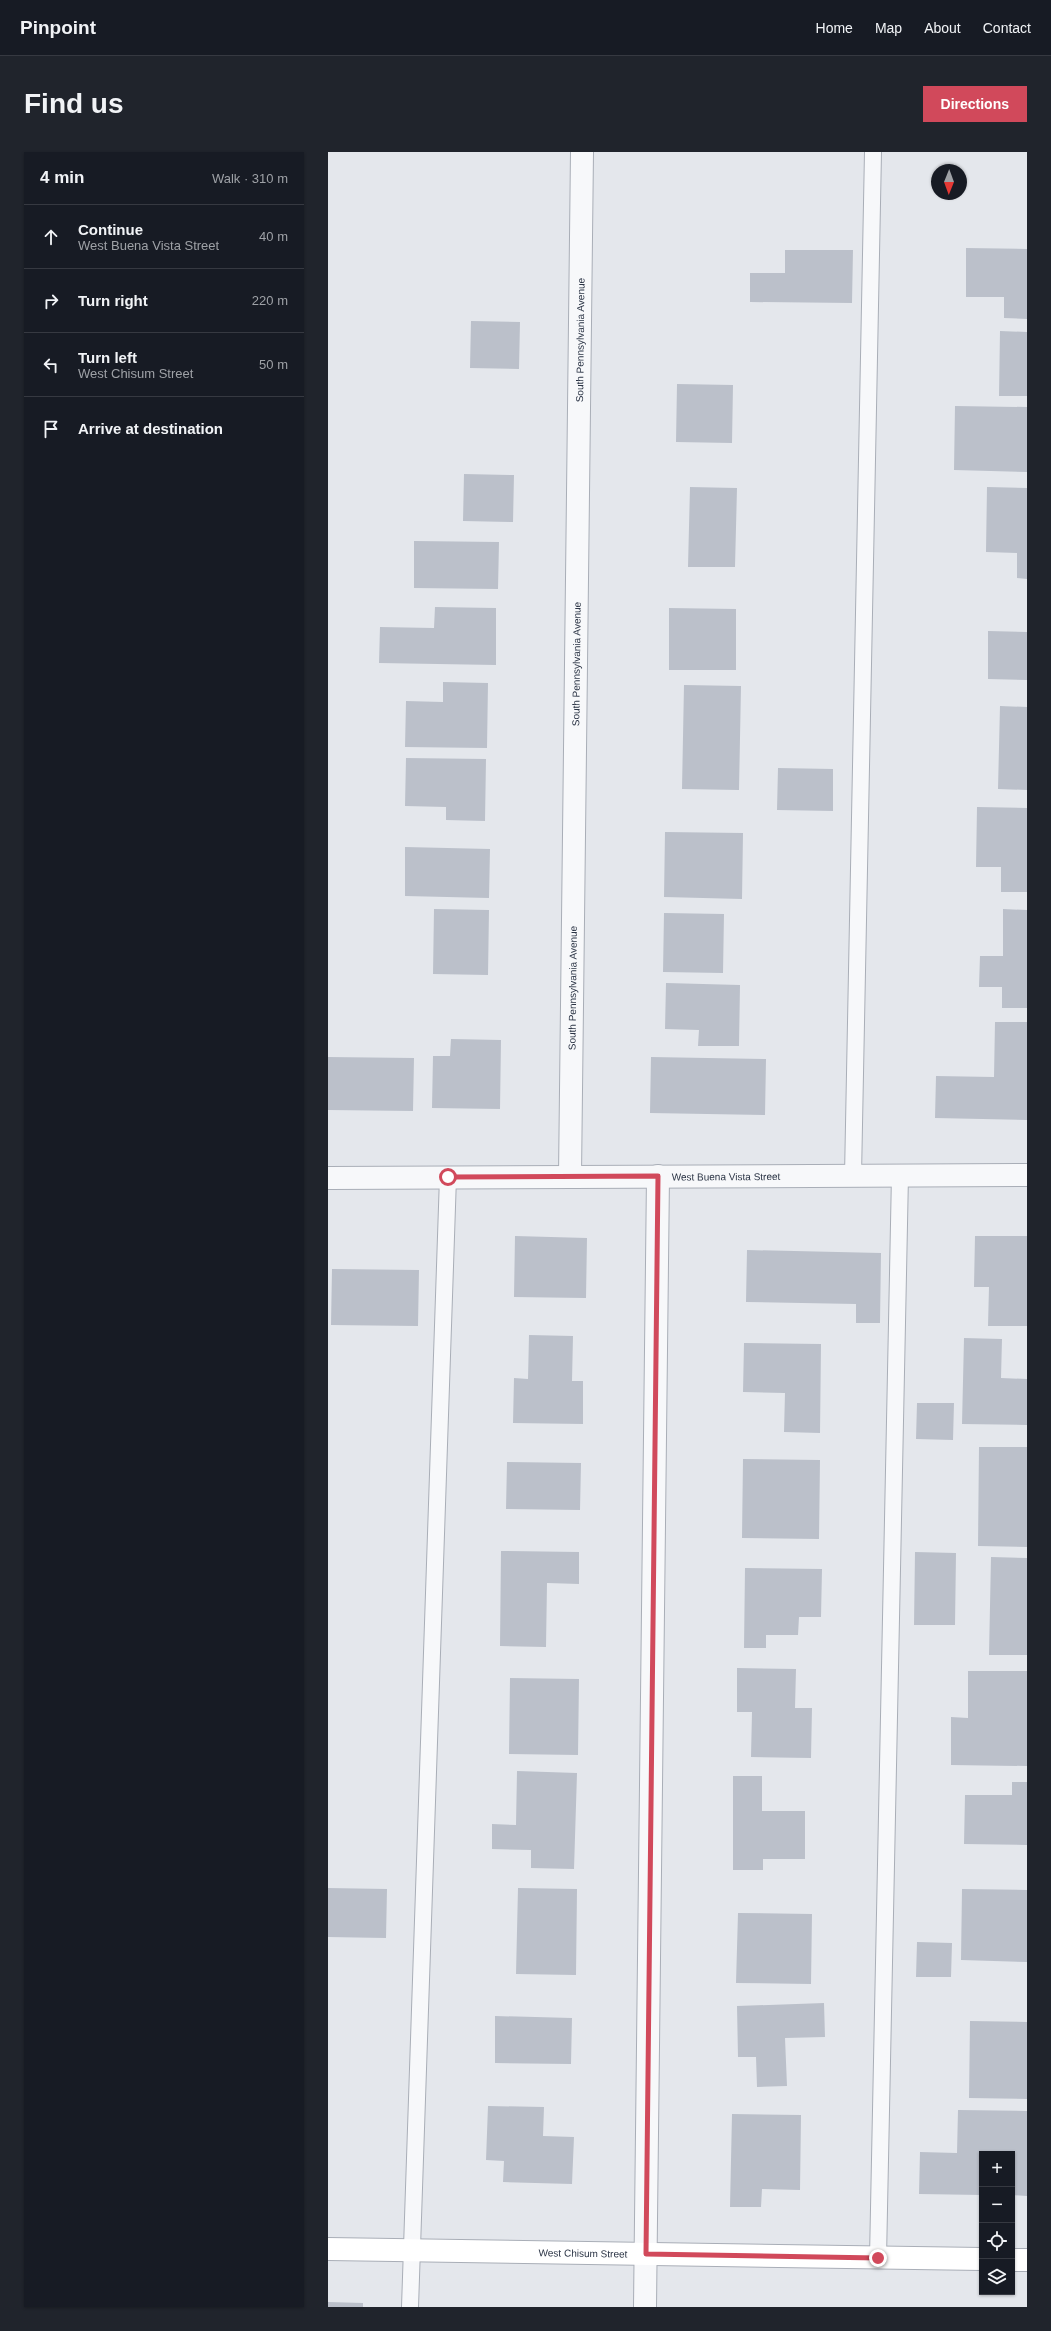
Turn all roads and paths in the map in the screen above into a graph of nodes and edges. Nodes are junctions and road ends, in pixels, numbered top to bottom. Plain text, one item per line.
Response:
1 (582, 152) edge
2 (873, 152) edge
3 (900, 1175) junction
4 (1027, 1175) edge
5 (570, 1176) junction
6 (658, 1176) junction
7 (853, 1176) junction
8 (448, 1177) junction
9 (328, 1178) edge
10 (328, 2248) edge
11 (410, 2250) junction
12 (646, 2254) junction
13 (878, 2258) junction
14 (979, 2259) edge
15 (1015, 2260) edge
16 (1027, 2260) edge
17 (410, 2307) edge
18 (645, 2307) edge

1 - 5 street, South Pennsylvania Avenue
2 - 7 lane
3 - 4 street, West Buena Vista Street
3 - 7 street, West Buena Vista Street
3 - 13 lane
5 - 6 street, West Buena Vista Street
5 - 8 street, West Buena Vista Street
6 - 7 street, West Buena Vista Street
6 - 12 street
8 - 9 street, West Buena Vista Street
8 - 11 lane
10 - 11 street, West Chisum Street
11 - 12 street, West Chisum Street
11 - 17 lane
12 - 13 street, West Chisum Street
12 - 18 street
13 - 14 street, West Chisum Street
15 - 16 street

